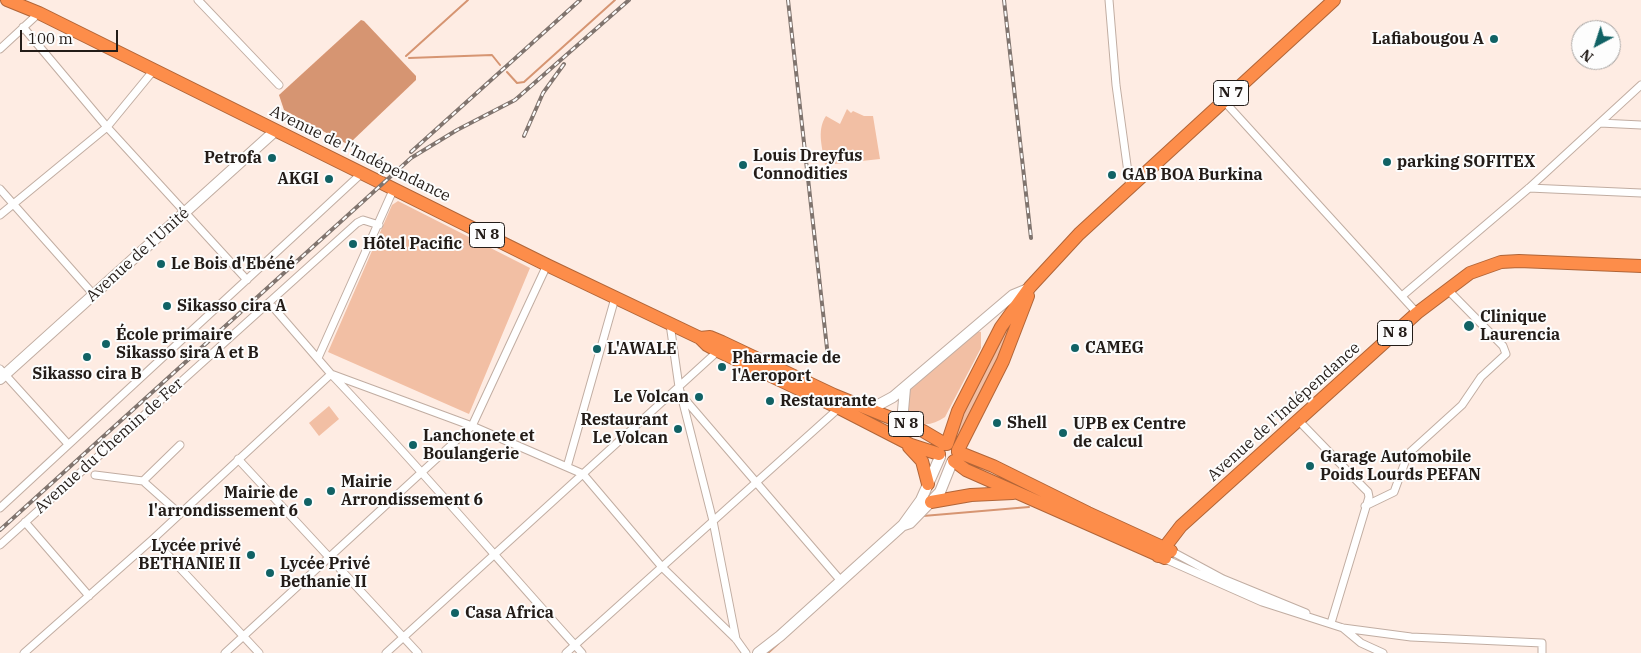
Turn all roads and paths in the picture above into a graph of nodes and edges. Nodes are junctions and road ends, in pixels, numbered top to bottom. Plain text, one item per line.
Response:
1 (7, 0) edge
2 (198, 0) edge
3 (1109, 0) edge
4 (1334, 0) edge
5 (39, 13) junction
6 (23, 28) junction
7 (0, 50) edge
8 (153, 71) junction
9 (279, 85) dead end
10 (1641, 85) edge
11 (1223, 100) junction
12 (1600, 123) junction
13 (1641, 125) edge
14 (107, 127) junction
15 (275, 131) junction
16 (362, 173) junction
17 (1130, 187) junction
18 (394, 188) junction
19 (1529, 188) junction
20 (0, 189) edge
21 (1641, 193) edge
22 (13, 204) junction
23 (186, 212) junction
24 (0, 215) edge
25 (379, 225) junction
26 (547, 265) junction
27 (1641, 266) edge
28 (247, 280) junction
29 (1030, 287) junction
30 (1447, 289) junction
31 (94, 295) junction
32 (1402, 296) junction
33 (615, 298) junction
34 (273, 307) dead end
35 (1417, 313) junction
36 (670, 324) junction
37 (700, 338) junction
38 (718, 351) junction
39 (318, 358) junction
40 (2, 374) edge
41 (331, 374) junction
42 (905, 388) junction
43 (680, 390) junction
44 (839, 408) junction
45 (865, 408) junction
46 (1298, 420) junction
47 (902, 422) junction
48 (472, 426) junction
49 (901, 440) junction
50 (68, 444) junction
51 (180, 445) dead end
52 (949, 453) junction
53 (238, 458) junction
54 (567, 467) junction
55 (422, 473) junction
56 (584, 474) junction
57 (95, 476) dead end
58 (143, 481) junction
59 (756, 484) junction
60 (928, 484) junction
61 (1018, 493) junction
62 (932, 502) junction
63 (1365, 506) junction
64 (0, 508) edge
65 (180, 514) junction
66 (1195, 515) junction
67 (713, 521) junction
68 (24, 522) junction
69 (903, 525) junction
70 (1181, 526) junction
71 (1140, 537) junction
72 (152, 539) junction
73 (0, 545) edge
74 (1165, 554) junction
75 (494, 556) junction
76 (329, 557) junction
77 (662, 567) junction
78 (841, 581) junction
79 (89, 596) junction
80 (1328, 622) junction
81 (1343, 628) junction
82 (244, 636) junction
83 (404, 637) junction
84 (736, 639) junction
85 (575, 645) junction
86 (24, 653) edge
87 (225, 653) edge
88 (259, 653) edge
89 (386, 653) edge
90 (418, 653) edge
91 (566, 653) edge
92 (582, 653) edge
93 (746, 653) edge
94 (758, 653) edge
95 (1383, 653) edge
96 (1542, 653) edge

1 - 5 highway, Avenue de l'Indépendance / N 8
2 - 9 street
3 - 17 street
4 - 11 highway, N 7
5 - 6 street
5 - 8 highway, Avenue de l'Indépendance / N 8
6 - 7 street
6 - 14 street
8 - 14 street
8 - 15 highway, Avenue de l'Indépendance / N 8
10 - 12 street
11 - 17 highway, N 7
11 - 32 street
12 - 13 street
12 - 19 street
14 - 22 street
14 - 23 street
15 - 16 highway, Avenue de l'Indépendance / N 8
15 - 23 street, Avenue de l'Unité
16 - 18 highway, Avenue de l'Indépendance / N 8
16 - 28 street, Avenue du Chemin de Fer
17 - 29 highway, N 7
18 - 25 street
18 - 26 highway, Avenue de l'Indépendance / N 8
19 - 21 street
19 - 32 street
20 - 22 street
22 - 24 street
22 - 31 street
23 - 28 street
23 - 31 street, Avenue de l'Unité
25 - 39 street
25 - 68 street, Avenue du Chemin de Fer
26 - 33 highway, Avenue de l'Indépendance / N 8
26 - 48 street
27 - 30 highway, Avenue de l'Indépendance / N 8
28 - 50 street, Avenue du Chemin de Fer
29 - 42 street
29 - 52 highway, N 7
29 - 52 highway, N 7
30 - 35 highway, Avenue de l'Indépendance / N 8
30 - 63 street
31 - 40 street, Avenue de l'Unité
32 - 35 street
33 - 36 highway, Avenue de l'Indépendance / N 8
33 - 54 street
34 - 39 street
35 - 46 highway, Avenue de l'Indépendance / N 8
36 - 37 highway, Avenue de l'Indépendance / N 8
36 - 43 street
37 - 38 highway, Avenue de l'Indépendance / N 8
37 - 45 highway, Avenue de l'Indépendance / N 8
38 - 43 street
38 - 44 highway, Avenue de l'Indépendance / N 8
39 - 41 street
40 - 50 street
41 - 48 street
41 - 53 street
41 - 55 street
42 - 45 street
42 - 47 street
43 - 56 street
43 - 59 street
43 - 67 street
44 - 49 highway, Avenue de l'Indépendance / N 8
44 - 59 street
45 - 47 highway, Avenue de l'Indépendance / N 8
46 - 63 street
46 - 66 highway, Avenue de l'Indépendance / N 8
47 - 52 highway, Avenue de l'Indépendance / N 8
48 - 54 street
48 - 55 street
49 - 52 highway, Avenue de l'Indépendance / N 8
49 - 60 highway
50 - 64 street, Avenue du Chemin de Fer
51 - 58 street
52 - 60 street
52 - 61 highway, Avenue de l'Indépendance / N 8
52 - 62 street
52 - 71 highway, Avenue de l'Indépendance / N 8
53 - 65 street
53 - 76 street
54 - 56 street
55 - 75 street
55 - 76 street
56 - 75 street
56 - 77 street
57 - 58 street
58 - 65 street
59 - 67 street
59 - 78 street
60 - 69 street
61 - 62 highway
61 - 74 highway, Avenue de l'Indépendance / N 8
62 - 69 street
63 - 80 street
65 - 72 street
66 - 70 highway, Avenue de l'Indépendance / N 8
66 - 74 highway, Avenue de l'Indépendance / N 8
67 - 77 street
67 - 84 street
68 - 73 street, Avenue du Chemin de Fer
68 - 79 street
69 - 78 street
70 - 71 highway, N 8
70 - 74 highway
71 - 74 highway, Avenue de l'Indépendance
72 - 79 street
72 - 82 street
74 - 80 street
75 - 83 street
75 - 85 street
76 - 82 street
76 - 83 street
77 - 84 street
77 - 85 street
78 - 94 street
79 - 86 street
80 - 81 street
81 - 95 street
81 - 96 street
82 - 87 street
82 - 88 street
83 - 89 street
83 - 90 street
84 - 93 street
85 - 91 street
85 - 92 street

